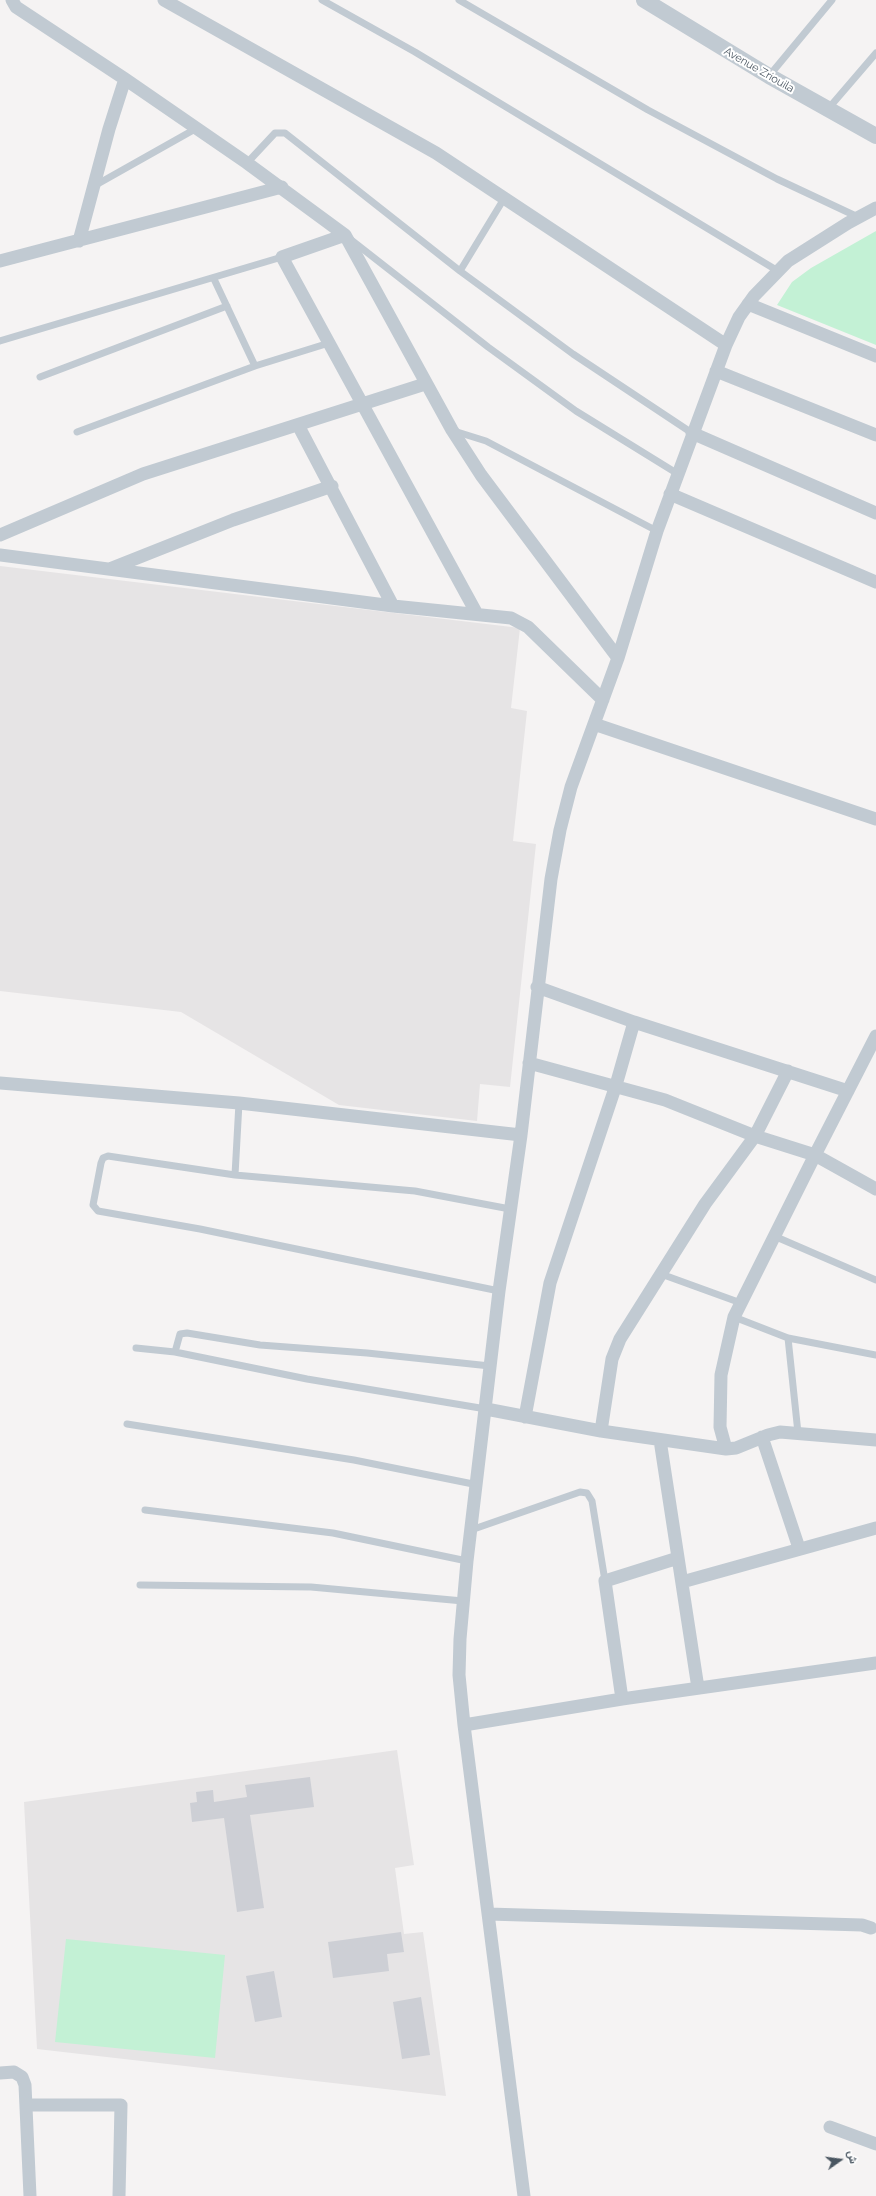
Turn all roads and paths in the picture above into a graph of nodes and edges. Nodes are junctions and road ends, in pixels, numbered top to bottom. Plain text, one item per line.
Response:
1 (12, 0) edge
2 (164, 0) edge
3 (322, 0) edge
4 (459, 0) edge
5 (644, 0) edge
6 (832, 0) edge
7 (876, 53) edge
8 (769, 76) junction
9 (125, 79) junction
10 (828, 109) junction
11 (197, 128) junction
12 (876, 136) edge
13 (247, 163) junction
14 (94, 187) junction
15 (282, 187) junction
16 (505, 197) junction
17 (876, 208) edge
18 (858, 217) junction
19 (345, 235) junction
20 (79, 241) junction
21 (282, 257) junction
22 (0, 261) edge
23 (460, 271) junction
24 (778, 271) junction
25 (214, 278) junction
26 (748, 304) junction
27 (227, 306) junction
28 (0, 341) edge
29 (329, 343) junction
30 (726, 345) junction
31 (876, 356) edge
32 (255, 366) junction
33 (716, 372) junction
34 (40, 377) dead end
35 (425, 384) junction
36 (361, 404) junction
37 (298, 425) junction
38 (452, 430) junction
39 (77, 432) dead end
40 (692, 433) junction
41 (876, 435) edge
42 (678, 474) junction
43 (332, 486) junction
44 (670, 494) junction
45 (876, 513) edge
46 (657, 530) junction
47 (0, 535) edge
48 (0, 555) edge
49 (112, 569) junction
50 (876, 582) edge
51 (393, 606) junction
52 (477, 614) junction
53 (618, 658) junction
54 (603, 700) junction
55 (594, 724) junction
56 (876, 819) edge
57 (537, 988) junction
58 (634, 1022) junction
59 (876, 1036) edge
60 (529, 1063) junction
61 (788, 1071) junction
62 (0, 1082) edge
63 (616, 1085) junction
64 (848, 1091) junction
65 (239, 1103) junction
66 (521, 1135) junction
67 (754, 1136) junction
68 (815, 1155) junction
69 (235, 1175) junction
70 (876, 1189) edge
71 (510, 1209) junction
72 (774, 1236) junction
73 (661, 1274) junction
74 (876, 1280) edge
75 (499, 1291) junction
76 (741, 1303) junction
77 (734, 1317) junction
78 (788, 1338) junction
79 (136, 1348) dead end
80 (174, 1352) junction
81 (876, 1355) edge
82 (490, 1366) junction
83 (486, 1409) junction
84 (526, 1417) junction
85 (127, 1424) dead end
86 (601, 1431) junction
87 (798, 1433) junction
88 (762, 1437) junction
89 (660, 1440) junction
90 (876, 1440) edge
91 (726, 1449) junction
92 (478, 1485) junction
93 (145, 1510) dead end
94 (876, 1528) edge
95 (471, 1530) junction
96 (799, 1548) junction
97 (678, 1558) junction
98 (467, 1561) junction
99 (605, 1581) junction
100 (682, 1582) junction
101 (140, 1585) dead end
102 (463, 1601) junction
103 (876, 1663) edge
104 (698, 1688) junction
105 (622, 1699) junction
106 (464, 1725) junction
107 (488, 1914) junction
108 (871, 1928) dead end
109 (0, 2073) edge
110 (26, 2105) junction
111 (830, 2127) dead end
112 (876, 2144) edge
113 (30, 2196) edge
114 (119, 2196) edge
115 (524, 2196) edge

1 - 9 street
2 - 16 street
3 - 24 lane
4 - 18 lane
5 - 8 street, Avenue Zriouila
6 - 8 lane
7 - 10 lane
8 - 10 street, Avenue Zriouila
9 - 11 street
9 - 14 street
10 - 12 street, Avenue Zriouila
11 - 13 street
11 - 14 lane
13 - 15 street
13 - 23 lane
14 - 20 street
15 - 19 street
15 - 20 street
16 - 23 lane
16 - 30 street
17 - 18 street
18 - 24 street
19 - 21 street
19 - 35 street
19 - 42 lane
20 - 22 street
21 - 25 lane
21 - 29 street
23 - 40 lane
24 - 26 street
25 - 27 lane
25 - 28 lane
26 - 30 street
26 - 31 street
27 - 32 lane
27 - 34 lane
29 - 32 lane
29 - 36 street
30 - 33 street
32 - 39 lane
33 - 40 street
33 - 41 street
35 - 36 street
35 - 38 street
36 - 37 street
36 - 52 street
37 - 43 street
37 - 47 street
38 - 46 lane
38 - 53 street
40 - 42 street
40 - 45 street
42 - 44 street
43 - 49 street
43 - 51 street
44 - 46 street
44 - 50 street
46 - 53 street
48 - 49 street
49 - 51 street
51 - 52 street
52 - 54 street
53 - 54 street
54 - 55 street
55 - 56 street
55 - 57 street
57 - 58 street
57 - 60 street
58 - 61 street
58 - 63 street
59 - 64 street
60 - 63 street
60 - 66 street
61 - 64 street
61 - 67 street
62 - 65 street
63 - 67 street
63 - 84 street
64 - 68 street
65 - 66 street
65 - 69 lane
66 - 71 street
67 - 68 street
67 - 73 street
68 - 70 street
68 - 72 street
69 - 71 lane
69 - 75 lane
71 - 75 street
72 - 74 lane
72 - 76 street
73 - 76 lane
73 - 86 street
75 - 82 street
76 - 77 street
77 - 78 lane
77 - 91 street
78 - 81 lane
78 - 87 lane
79 - 80 lane
80 - 82 lane
80 - 83 lane
82 - 83 street
83 - 84 street
83 - 92 street
84 - 86 street
85 - 92 lane
86 - 89 street
87 - 88 street
87 - 90 street
88 - 91 street
88 - 96 street
89 - 91 street
89 - 97 street
92 - 95 street
93 - 98 lane
94 - 96 street
95 - 98 street
95 - 99 lane
96 - 100 street
97 - 99 street
97 - 100 street
98 - 102 street
99 - 105 street
100 - 104 street
101 - 102 lane
102 - 106 street
103 - 104 street
104 - 105 street
105 - 106 street
106 - 107 street
107 - 108 street
107 - 115 street
109 - 110 street
110 - 113 street
110 - 114 street
111 - 112 street

